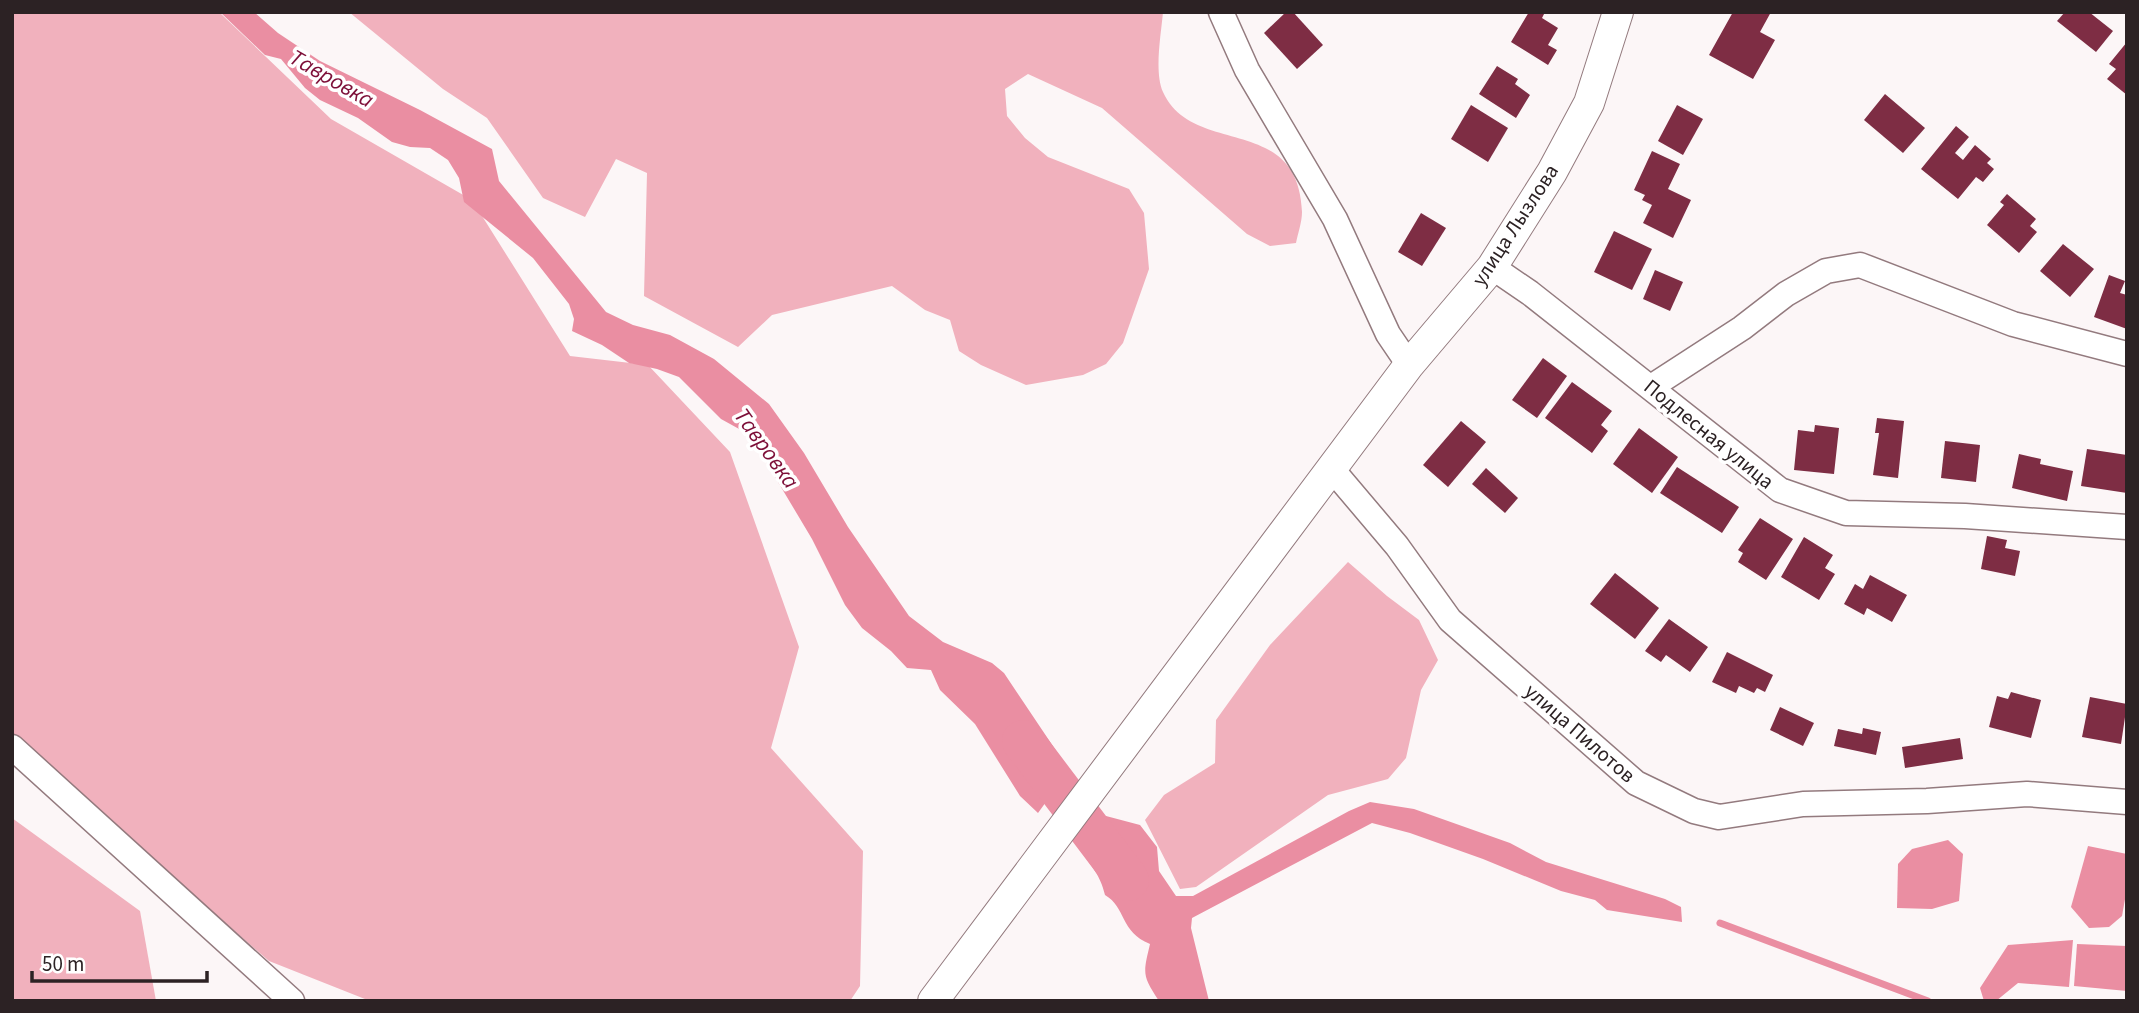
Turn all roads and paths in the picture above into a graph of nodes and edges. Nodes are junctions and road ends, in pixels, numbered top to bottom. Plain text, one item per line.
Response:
1 (1221, 12) edge
2 (1618, 12) edge
3 (1492, 267) junction
4 (2127, 354) edge
5 (1409, 365) junction
6 (1651, 387) junction
7 (1331, 468) junction
8 (2127, 527) edge
9 (12, 747) edge
10 (2127, 802) edge
11 (292, 1001) edge
12 (933, 1001) edge

1 - 5 street
2 - 3 street, улица Лызлова
3 - 5 street, улица Лызлова
3 - 6 street, Подлесная улица
4 - 6 street
5 - 7 street, улица Лызлова
6 - 8 street, Подлесная улица
7 - 10 street, улица Пилотов
7 - 12 street, улица Лызлова
9 - 11 street

